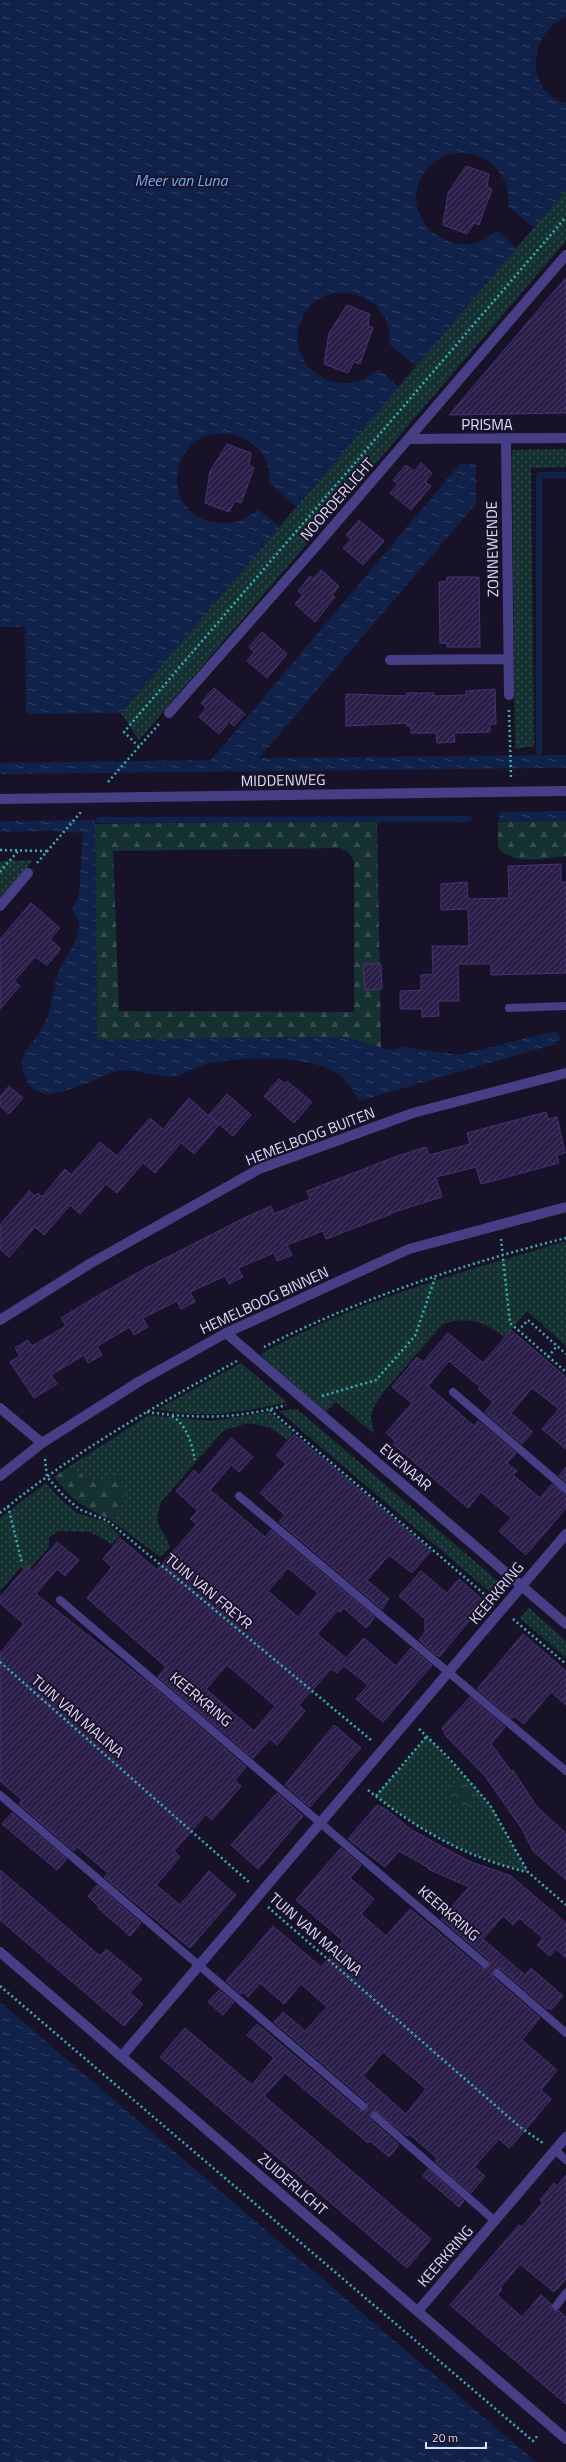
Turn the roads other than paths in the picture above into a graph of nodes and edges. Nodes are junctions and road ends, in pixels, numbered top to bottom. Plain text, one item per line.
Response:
1 (566, 255) edge
2 (566, 438) edge
3 (408, 439) junction
4 (506, 439) junction
5 (390, 660) dead end
6 (508, 660) junction
7 (509, 695) road end
8 (169, 713) road end
9 (566, 791) edge
10 (0, 798) edge
11 (28, 873) road end
12 (0, 906) edge
13 (566, 1006) edge
14 (510, 1008) dead end
15 (566, 1073) edge
16 (566, 1207) edge
17 (0, 1320) edge
18 (226, 1333) junction
19 (453, 1392) dead end
20 (0, 1408) edge
21 (42, 1443) junction
22 (0, 1476) edge
23 (566, 1489) edge
24 (240, 1496) dead end
25 (566, 1534) edge
26 (522, 1586) junction
27 (60, 1600) dead end
28 (566, 1624) edge
29 (448, 1672) junction
30 (566, 1770) edge
31 (0, 1795) edge
32 (321, 1822) junction
33 (0, 1952) edge
34 (485, 1964) dead end
35 (198, 1967) junction
36 (497, 1973) dead end
37 (566, 2033) edge
38 (122, 2056) junction
39 (363, 2106) dead end
40 (375, 2116) dead end
41 (566, 2137) edge
42 (555, 2150) junction
43 (566, 2160) edge
44 (495, 2221) junction
45 (566, 2293) edge
46 (556, 2306) dead end
47 (418, 2311) junction
48 (566, 2438) edge

1 - 3 street, NOORDERLICHT
2 - 4 street, PRISMA
3 - 4 street, PRISMA
3 - 8 street, NOORDERLICHT
4 - 6 street, ZONNEWENDE
5 - 6 street
6 - 7 street, ZONNEWENDE
9 - 10 street, MIDDENWEG
11 - 12 street
13 - 14 lane
15 - 17 street, HEMELBOOG BUITEN
16 - 18 street, HEMELBOOG BINNEN
18 - 21 street, HEMELBOOG BINNEN
18 - 26 street, EVENAAR
19 - 23 lane
20 - 21 street
21 - 22 street, HEMELBOOG BINNEN
24 - 29 lane
25 - 26 street, KEERKRING
26 - 28 street, EVENAAR
26 - 29 street, KEERKRING
27 - 32 lane, KEERKRING
29 - 30 lane
29 - 32 street, KEERKRING
31 - 35 lane
32 - 34 lane, KEERKRING
32 - 35 street, KEERKRING
33 - 38 street, ZUIDERLICHT
35 - 38 street, KEERKRING
35 - 39 lane
36 - 37 lane
38 - 47 street, ZUIDERLICHT
40 - 44 lane, KEERKRING
41 - 42 street, KEERKRING
42 - 43 lane
42 - 44 street, KEERKRING
44 - 47 street, KEERKRING
45 - 46 lane
47 - 48 street, ZUIDERLICHT

